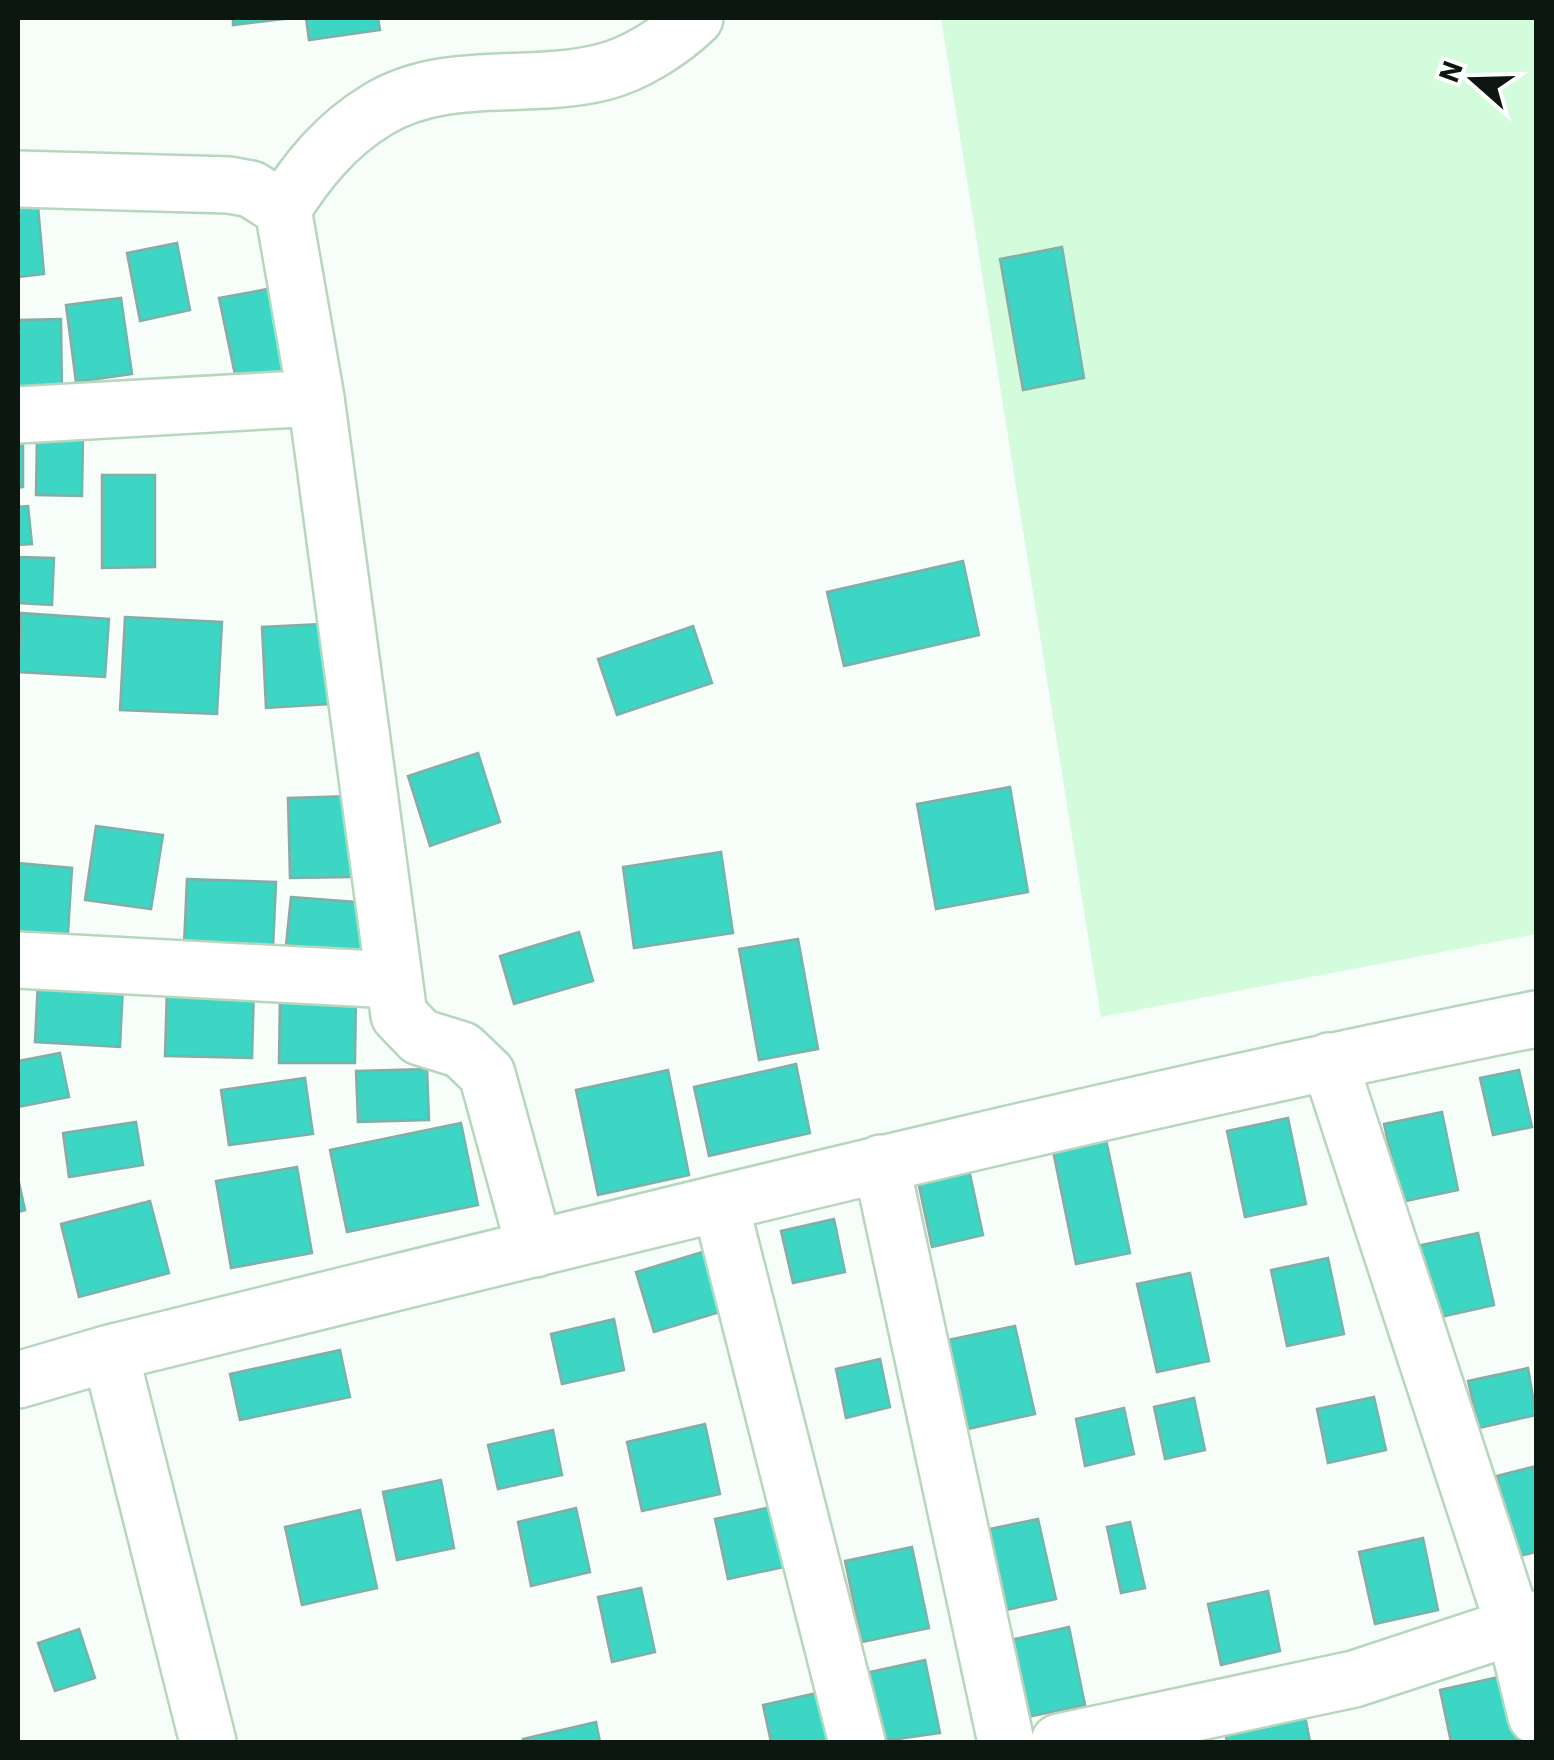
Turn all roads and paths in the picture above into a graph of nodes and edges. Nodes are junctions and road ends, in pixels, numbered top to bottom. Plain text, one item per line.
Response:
1 (695, 18) edge
2 (18, 179) edge
3 (282, 208) junction
4 (316, 398) junction
5 (18, 415) edge
6 (18, 960) edge
7 (394, 980) junction
8 (1536, 1019) edge
9 (1329, 1061) junction
10 (881, 1163) junction
11 (720, 1204) junction
12 (534, 1249) junction
13 (110, 1353) junction
14 (18, 1380) edge
15 (1525, 1622) edge
16 (1536, 1716) edge
17 (208, 1742) edge
18 (857, 1742) edge
19 (1006, 1742) edge
20 (1060, 1742) edge

1 - 3 street
2 - 3 street
3 - 4 street
4 - 5 street
4 - 7 street
6 - 7 street
7 - 12 street
8 - 9 street
9 - 10 street
9 - 15 street
10 - 11 street
10 - 19 street
11 - 12 street
11 - 18 street
12 - 13 street
13 - 14 street
13 - 17 street
15 - 16 street
15 - 20 street

